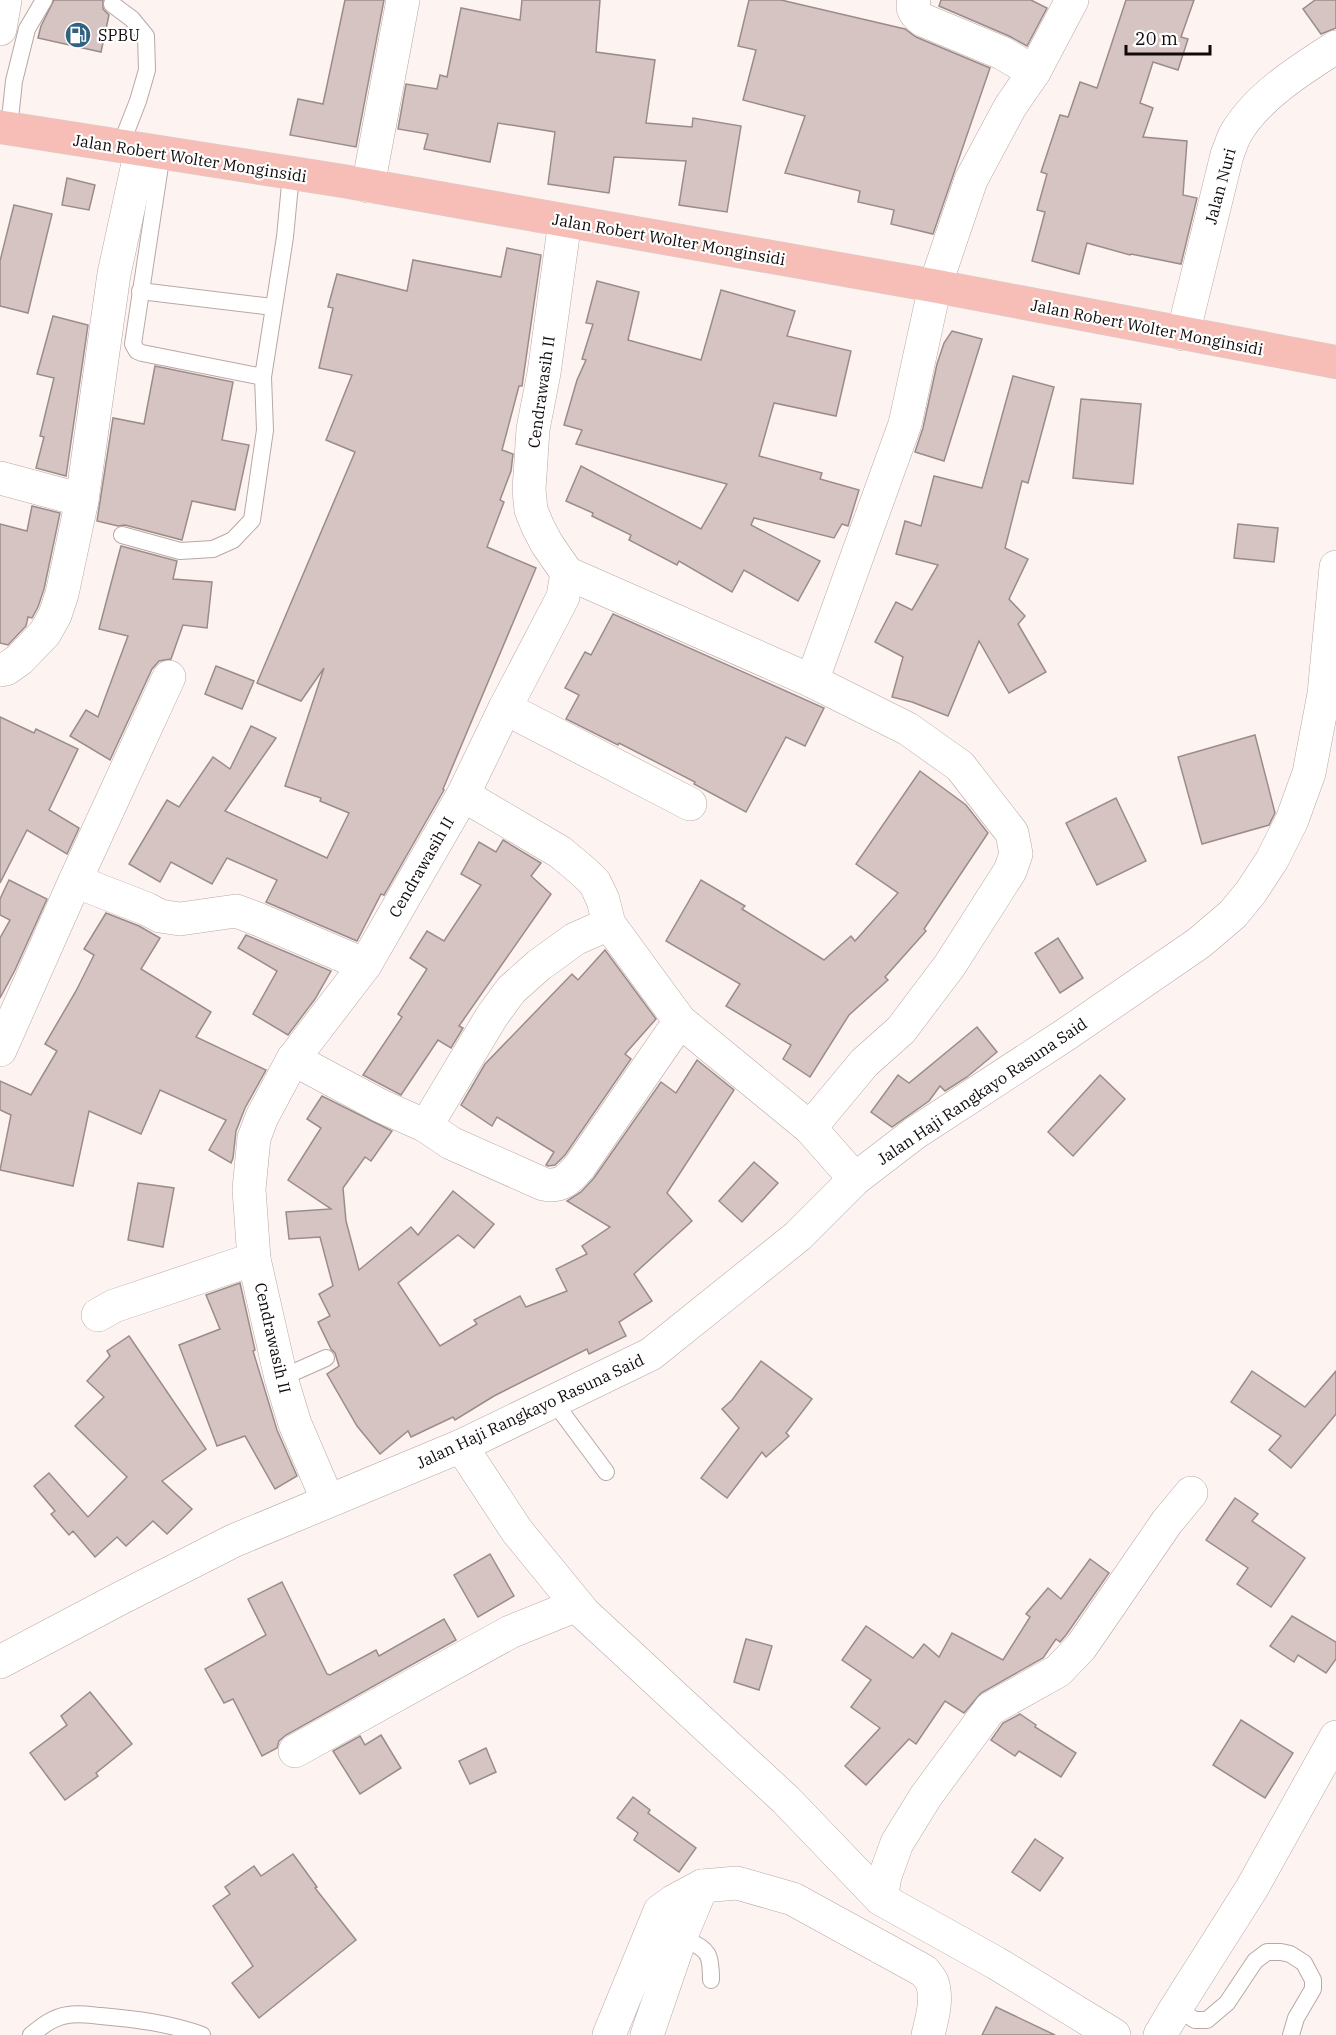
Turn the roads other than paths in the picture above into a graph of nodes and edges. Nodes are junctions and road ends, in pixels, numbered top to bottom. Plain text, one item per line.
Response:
1 (5, 0) edge
2 (44, 0) edge
3 (403, 0) edge
4 (914, 0) edge
5 (1072, 0) edge
6 (112, 4) dead end
7 (0, 29) edge
8 (1336, 47) edge
9 (1034, 72) junction
10 (5, 127) edge
11 (141, 150) junction
12 (291, 174) junction
13 (368, 186) junction
14 (565, 221) junction
15 (935, 286) junction
16 (140, 291) junction
17 (273, 308) junction
18 (1183, 334) junction
19 (1336, 362) edge
20 (263, 377) junction
21 (0, 478) edge
22 (82, 500) junction
23 (122, 535) dead end
24 (1336, 567) edge
25 (567, 573) junction
26 (0, 670) edge
27 (1331, 673) edge
28 (169, 677) dead end
29 (812, 681) junction
30 (505, 708) junction
31 (463, 795) junction
32 (690, 804) dead end
33 (75, 881) junction
34 (609, 924) junction
35 (364, 965) junction
36 (680, 1021) junction
37 (0, 1050) edge
38 (293, 1059) junction
39 (426, 1126) junction
40 (810, 1128) junction
41 (855, 1179) junction
42 (254, 1259) junction
43 (98, 1315) dead end
44 (326, 1358) dead end
45 (281, 1378) junction
46 (554, 1402) junction
47 (461, 1446) junction
48 (606, 1472) dead end
49 (1191, 1493) dead end
50 (328, 1501) junction
51 (577, 1605) junction
52 (0, 1662) edge
53 (1336, 1737) edge
54 (295, 1751) dead end
55 (702, 1886) junction
56 (881, 1899) junction
57 (681, 1936) junction
58 (711, 1980) dead end
59 (1168, 2021) edge
60 (31, 2035) edge
61 (202, 2035) edge
62 (609, 2035) edge
63 (647, 2035) edge
64 (928, 2035) edge
65 (1114, 2035) edge
66 (1291, 2035) edge

1 - 7 street
2 - 10 lane
3 - 13 street
4 - 9 street
5 - 9 street
6 - 11 lane
8 - 18 street, Jalan Nuri
9 - 15 street
10 - 11 highway, Jalan Robert Wolter Monginsidi
11 - 12 highway, Jalan Robert Wolter Monginsidi
11 - 16 lane
11 - 22 street
12 - 13 highway, Jalan Robert Wolter Monginsidi
12 - 17 lane
13 - 14 highway, Jalan Robert Wolter Monginsidi
14 - 15 highway, Jalan Robert Wolter Monginsidi
14 - 25 street, Cendrawasih II
15 - 18 highway, Jalan Robert Wolter Monginsidi
15 - 29 street
16 - 17 lane
16 - 20 lane
17 - 20 lane
18 - 19 highway, Jalan Robert Wolter Monginsidi
20 - 23 lane
21 - 22 street
22 - 26 street
24 - 27 street, Jalan Haji Rangkayo Rasuna Said
25 - 29 street
25 - 30 street, Cendrawasih II
27 - 41 street, Jalan Haji Rangkayo Rasuna Said
28 - 33 street
29 - 40 street
30 - 31 street, Cendrawasih II
30 - 32 street
31 - 34 street
31 - 35 street, Cendrawasih II
33 - 35 street
33 - 37 street
34 - 36 street
34 - 39 street
35 - 38 street, Cendrawasih II
36 - 39 street
36 - 40 street
38 - 39 street
38 - 42 street, Cendrawasih II
40 - 41 street
41 - 46 street, Jalan Haji Rangkayo Rasuna Said
42 - 43 street
42 - 45 street, Cendrawasih II
44 - 45 lane
45 - 50 street, Cendrawasih II
46 - 47 street, Jalan Haji Rangkayo Rasuna Said
46 - 48 lane
47 - 50 street, Jalan Haji Rangkayo Rasuna Said
47 - 51 street
49 - 56 street
50 - 52 street, Jalan Haji Rangkayo Rasuna Said
51 - 54 street
51 - 56 street
53 - 59 street
55 - 57 street
55 - 62 street
55 - 64 street
56 - 65 street
57 - 58 lane
57 - 63 street
59 - 66 lane
60 - 61 lane

